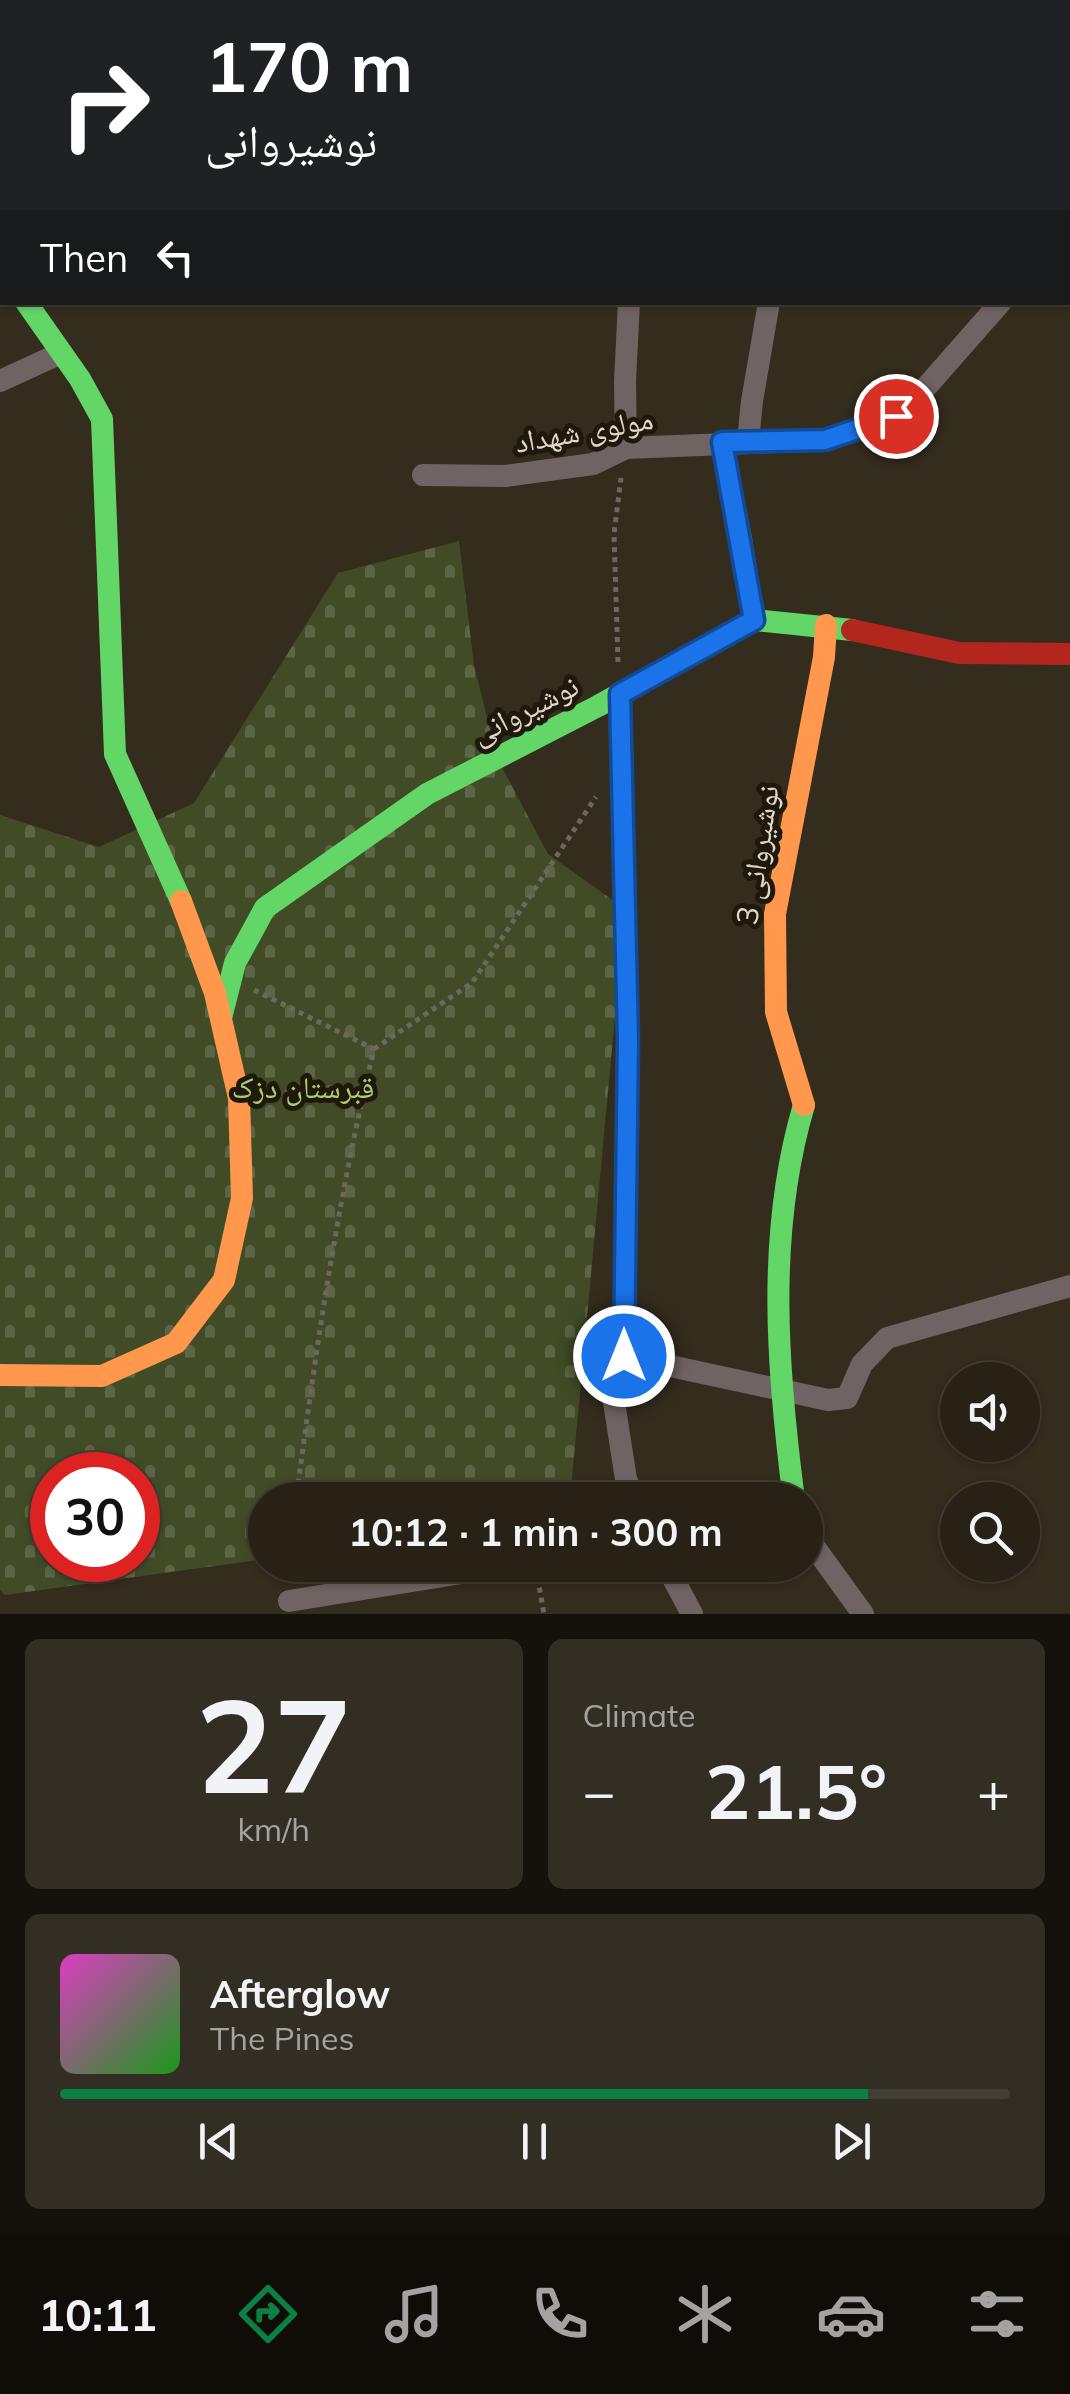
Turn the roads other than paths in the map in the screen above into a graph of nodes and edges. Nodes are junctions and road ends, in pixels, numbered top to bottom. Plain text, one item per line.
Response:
1 (28, 305) edge
2 (629, 305) edge
3 (768, 305) edge
4 (998, 305) edge
5 (62, 353) junction
6 (0, 381) edge
7 (722, 442) junction
8 (748, 442) junction
9 (626, 448) junction
10 (423, 475) dead end
11 (754, 620) junction
12 (826, 625) junction
13 (1070, 654) edge
14 (620, 694) junction
15 (221, 1019) junction
16 (1070, 1286) edge
17 (624, 1356) junction
18 (0, 1375) edge
19 (782, 1389) junction
20 (627, 1482) edge
21 (792, 1482) edge
22 (823, 1558) edge
23 (405, 1582) edge
24 (675, 1582) edge
25 (288, 1601) dead end
26 (692, 1614) edge
27 (864, 1614) edge

1 - 5 street
2 - 9 street
3 - 8 street
4 - 8 street, مولوی شهداد
5 - 6 street
5 - 15 street
7 - 8 street, مولوی شهداد
7 - 9 street, مولوی شهداد
7 - 11 street
9 - 10 street, مولوی شهداد
11 - 12 street
11 - 14 street, نوشیروانی
12 - 13 street
12 - 19 street, نوشیروانی 3
14 - 15 street, نوشیروانی
14 - 17 street
15 - 18 street
16 - 19 street
17 - 19 street
17 - 20 street
19 - 21 street, نوشیروانی 3
22 - 27 street
23 - 25 street
24 - 26 street

